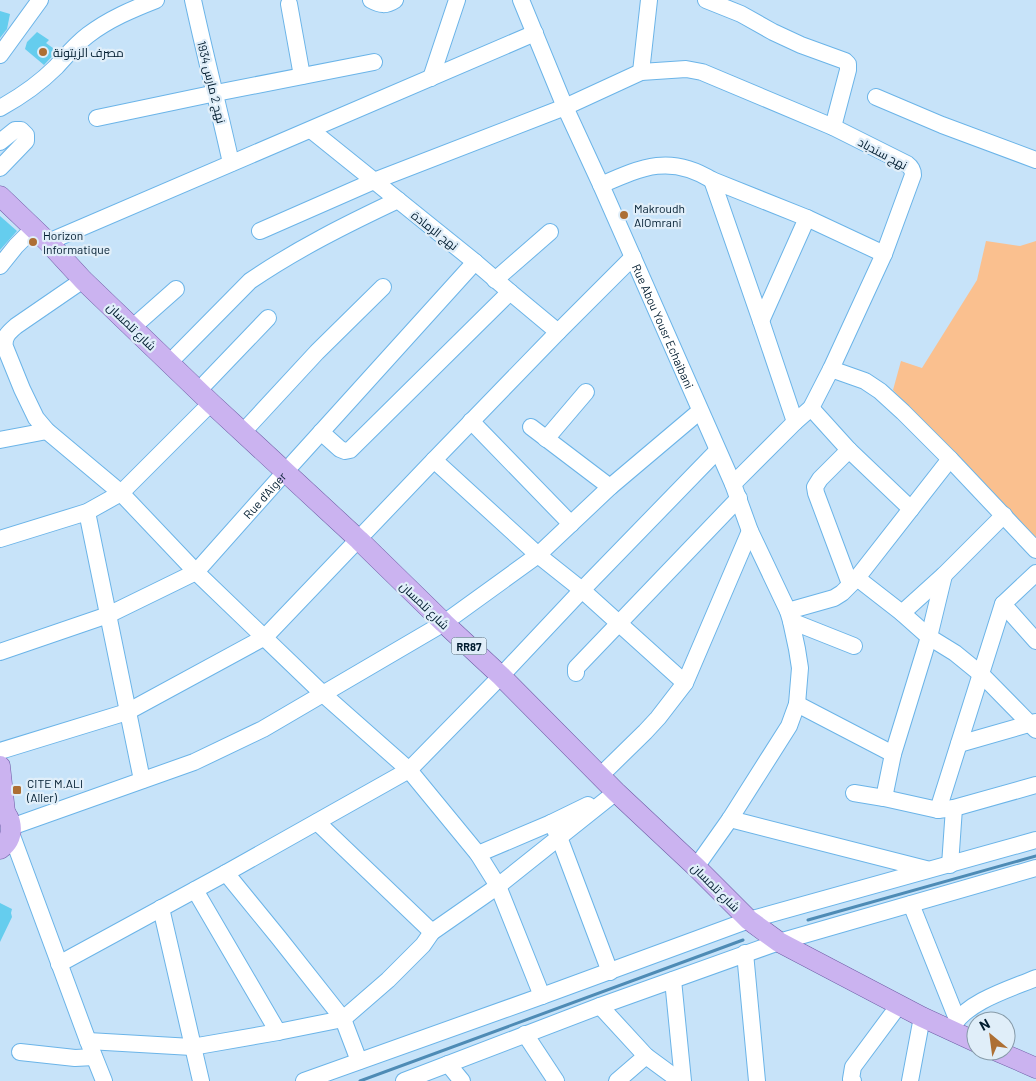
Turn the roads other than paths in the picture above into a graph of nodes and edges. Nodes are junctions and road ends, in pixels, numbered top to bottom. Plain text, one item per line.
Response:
1 (40, 0) edge
2 (156, 0) edge
3 (193, 0) edge
4 (371, 0) edge
5 (395, 0) edge
6 (457, 0) edge
7 (521, 0) edge
8 (649, 0) edge
9 (706, 0) edge
10 (289, 4) dead end
11 (535, 33) junction
12 (0, 55) edge
13 (374, 62) dead end
14 (641, 72) junction
15 (302, 76) junction
16 (431, 78) junction
17 (216, 93) junction
18 (876, 97) dead end
19 (565, 107) junction
20 (0, 108) edge
21 (97, 118) dead end
22 (833, 127) junction
23 (311, 130) junction
24 (0, 142) edge
25 (1036, 160) edge
26 (231, 163) junction
27 (0, 168) edge
28 (712, 180) junction
29 (374, 181) junction
30 (601, 185) junction
31 (0, 196) edge
32 (398, 200) junction
33 (807, 218) junction
34 (33, 229) junction
35 (260, 231) dead end
36 (550, 232) dead end
37 (48, 242) junction
38 (884, 254) junction
39 (633, 258) junction
40 (475, 262) junction
41 (0, 266) edge
42 (83, 280) junction
43 (495, 280) junction
44 (383, 287) dead end
45 (176, 289) dead end
46 (510, 292) junction
47 (268, 318) dead end
48 (761, 321) junction
49 (133, 327) junction
50 (558, 332) junction
51 (170, 362) junction
52 (832, 369) junction
53 (586, 392) dead end
54 (205, 397) junction
55 (811, 408) junction
56 (700, 411) junction
57 (471, 421) junction
58 (795, 422) junction
59 (531, 427) dead end
60 (48, 432) junction
61 (243, 432) junction
62 (321, 432) junction
63 (546, 439) junction
64 (0, 440) edge
65 (849, 450) junction
66 (718, 451) junction
67 (950, 459) junction
68 (434, 460) junction
69 (285, 472) junction
70 (610, 487) junction
71 (736, 491) junction
72 (121, 493) junction
73 (911, 509) junction
74 (87, 512) junction
75 (1004, 515) junction
76 (571, 524) junction
77 (750, 531) junction
78 (0, 539) edge
79 (359, 540) junction
80 (1036, 550) edge
81 (538, 555) junction
82 (196, 572) junction
83 (1036, 573) edge
84 (944, 575) junction
85 (853, 581) junction
86 (582, 590) junction
87 (1003, 604) junction
88 (902, 613) junction
89 (108, 615) junction
90 (790, 616) junction
91 (444, 623) junction
92 (618, 623) junction
93 (265, 637) junction
94 (930, 637) junction
95 (1036, 641) edge
96 (854, 646) dead end
97 (0, 652) edge
98 (576, 673) dead end
99 (982, 675) junction
100 (501, 676) junction
101 (685, 683) junction
102 (323, 694) junction
103 (797, 704) junction
104 (127, 712) junction
105 (1034, 725) edge
106 (959, 744) junction
107 (0, 750) edge
108 (893, 754) junction
109 (0, 766) edge
110 (409, 770) junction
111 (600, 776) junction
112 (142, 780) junction
113 (1036, 785) edge
114 (616, 792) junction
115 (854, 793) dead end
116 (884, 798) junction
117 (946, 809) junction
118 (730, 819) junction
119 (317, 822) junction
120 (555, 830) junction
121 (4, 832) edge
122 (1036, 840) edge
123 (478, 854) junction
124 (950, 865) junction
125 (696, 867) junction
126 (928, 870) junction
127 (226, 873) junction
128 (1035, 873) edge
129 (498, 886) junction
130 (195, 890) junction
131 (910, 904) junction
132 (162, 908) junction
133 (749, 920) junction
134 (432, 932) junction
135 (779, 942) junction
136 (745, 953) junction
137 (60, 964) junction
138 (610, 972) junction
139 (1036, 978) edge
140 (673, 980) junction
141 (542, 996) junction
142 (898, 1005) junction
143 (600, 1006) junction
144 (922, 1017) junction
145 (343, 1020) junction
146 (954, 1025) junction
147 (278, 1032) junction
148 (525, 1034) junction
149 (966, 1034) edge
150 (88, 1041) junction
151 (192, 1047) junction
152 (20, 1052) dead end
153 (646, 1056) junction
154 (94, 1057) junction
155 (1016, 1059) edge
156 (359, 1061) junction
157 (448, 1064) junction
158 (1036, 1068) edge
159 (622, 1079) edge
160 (104, 1081) edge
161 (200, 1081) edge
162 (304, 1081) edge
163 (404, 1081) edge
164 (462, 1081) edge
165 (556, 1081) edge
166 (682, 1081) edge
167 (758, 1081) edge
168 (853, 1081) edge
169 (910, 1081) edge

1 - 12 street
2 - 20 street
3 - 17 street, نهج 2 مارس 1934
4 - 5 street
6 - 16 street
7 - 11 street, Rue Abou Yousr Echaibani
8 - 14 street
9 - 22 street
10 - 15 street
11 - 16 street
11 - 19 street, Rue Abou Yousr Echaibani
13 - 15 street
14 - 19 street, نهج سندباد
14 - 22 street, نهج سندباد
15 - 17 street
16 - 23 street
17 - 21 street
17 - 26 street, نهج 2 مارس 1934
18 - 25 street
19 - 29 street, نهج سندباد
19 - 30 street, Rue Abou Yousr Echaibani
22 - 38 street, نهج سندباد
23 - 26 street
23 - 29 street, نهج الرمادة
24 - 27 street
26 - 37 street
28 - 30 street
28 - 33 street
28 - 48 street
29 - 32 street, نهج الرمادة
29 - 35 street, نهج سندباد
30 - 39 street, Rue Abou Yousr Echaibani
31 - 34 main road, شارع تلمسان / RR87
32 - 40 street, نهج الرمادة
32 - 51 street
33 - 38 street
33 - 48 street
34 - 37 main road, شارع تلمسان / RR87
34 - 41 street
36 - 43 street
37 - 42 main road, شارع تلمسان / RR87
38 - 52 street, نهج سندباد
39 - 50 street
39 - 56 street, Rue Abou Yousr Echaibani
40 - 43 street, نهج الرمادة
40 - 62 street, Rue d'Aiger
42 - 49 main road, شارع تلمسان / RR87
42 - 60 street
43 - 46 street, نهج الرمادة
44 - 61 street
45 - 49 street
46 - 50 street, نهج الرمادة
46 - 62 street
47 - 54 street
48 - 58 street
49 - 51 main road, شارع تلمسان / RR87
50 - 57 street
51 - 54 main road, شارع تلمسان / RR87
52 - 55 street, نهج سندباد
52 - 67 street
53 - 63 street
54 - 61 main road, شارع تلمسان / RR87
54 - 72 street
55 - 58 street, نهج سندباد
55 - 65 street
56 - 66 street, Rue Abou Yousr Echaibani
56 - 70 street
57 - 68 street
57 - 76 street
58 - 71 street, نهج سندباد
59 - 63 street
60 - 64 street
60 - 72 street
61 - 69 main road, شارع تلمسان / RR87
62 - 69 street, Rue d'Aiger
63 - 70 street
65 - 73 street
65 - 85 street
66 - 71 street, Rue Abou Yousr Echaibani
66 - 86 street
67 - 73 street
67 - 75 street
68 - 79 street
68 - 81 street
69 - 79 main road, شارع تلمسان / RR87
69 - 82 street, Rue d'Aiger
70 - 76 street
71 - 77 street, Rue Abou Yousr Echaibani
71 - 92 street, نهج سندباد
72 - 74 street
72 - 82 street
73 - 85 street
74 - 78 street
74 - 89 street
75 - 80 street
75 - 84 street
76 - 81 street
77 - 90 street, Rue Abou Yousr Echaibani
77 - 101 street
79 - 91 main road, شارع تلمسان / RR87
79 - 93 street
81 - 86 street
81 - 91 street
82 - 89 street, Rue d'Aiger
82 - 93 street
83 - 87 street
84 - 88 street
84 - 94 street
85 - 88 street
85 - 90 street
86 - 92 street
86 - 100 street
87 - 95 street
87 - 99 street
88 - 94 street
89 - 97 street, Rue d'Aiger
89 - 104 street
90 - 96 street
90 - 103 street, Rue Abou Yousr Echaibani
91 - 100 main road, شارع تلمسان / RR87
91 - 102 street
92 - 98 street, نهج سندباد
92 - 101 street
93 - 102 street
93 - 104 street
94 - 99 street
94 - 108 street
99 - 105 street
99 - 106 street
100 - 110 street
100 - 111 main road, شارع تلمسان / RR87
101 - 111 street
102 - 110 street
102 - 112 street
103 - 108 street
103 - 118 street, Rue Abou Yousr Echaibani
104 - 107 street
104 - 112 street
105 - 106 street
106 - 117 street
108 - 116 street
109 - 121 main road
110 - 119 street
110 - 123 street
111 - 114 main road, شارع تلمسان / RR87
112 - 121 street
113 - 117 street
114 - 120 street
114 - 125 main road, شارع تلمسان / RR87
115 - 116 street
116 - 117 street
117 - 124 street
118 - 125 street, Rue Abou Yousr Echaibani
118 - 126 street
119 - 127 street
119 - 134 street
120 - 123 street
120 - 129 street
120 - 138 street
121 - 137 street
122 - 124 street
123 - 129 street
124 - 126 street
125 - 133 main road, شارع تلمسان / RR87
126 - 133 street
127 - 130 street
127 - 145 street
128 - 131 street
129 - 134 street
129 - 141 street
130 - 132 street
130 - 147 street
131 - 135 street
131 - 146 street
132 - 137 street
132 - 151 street
133 - 135 main road, شارع تلمسان / RR87
133 - 138 street
134 - 145 street
135 - 136 street
135 - 142 main road, شارع تلمسان / RR87
136 - 140 street
136 - 167 street
137 - 150 street
138 - 141 street
139 - 146 street
140 - 143 street
140 - 166 street
141 - 156 street
142 - 144 main road, شارع تلمسان / RR87
142 - 168 street
143 - 148 street
143 - 153 street
144 - 146 main road, شارع تلمسان / RR87
144 - 169 street
145 - 147 street
145 - 156 street
146 - 149 main road, شارع تلمسان / RR87
147 - 151 street
148 - 157 street
148 - 165 street
150 - 151 street
150 - 154 street
151 - 161 street
152 - 154 street
153 - 159 street
153 - 166 street
154 - 160 street
155 - 158 main road
156 - 162 street
157 - 163 street
157 - 164 street

